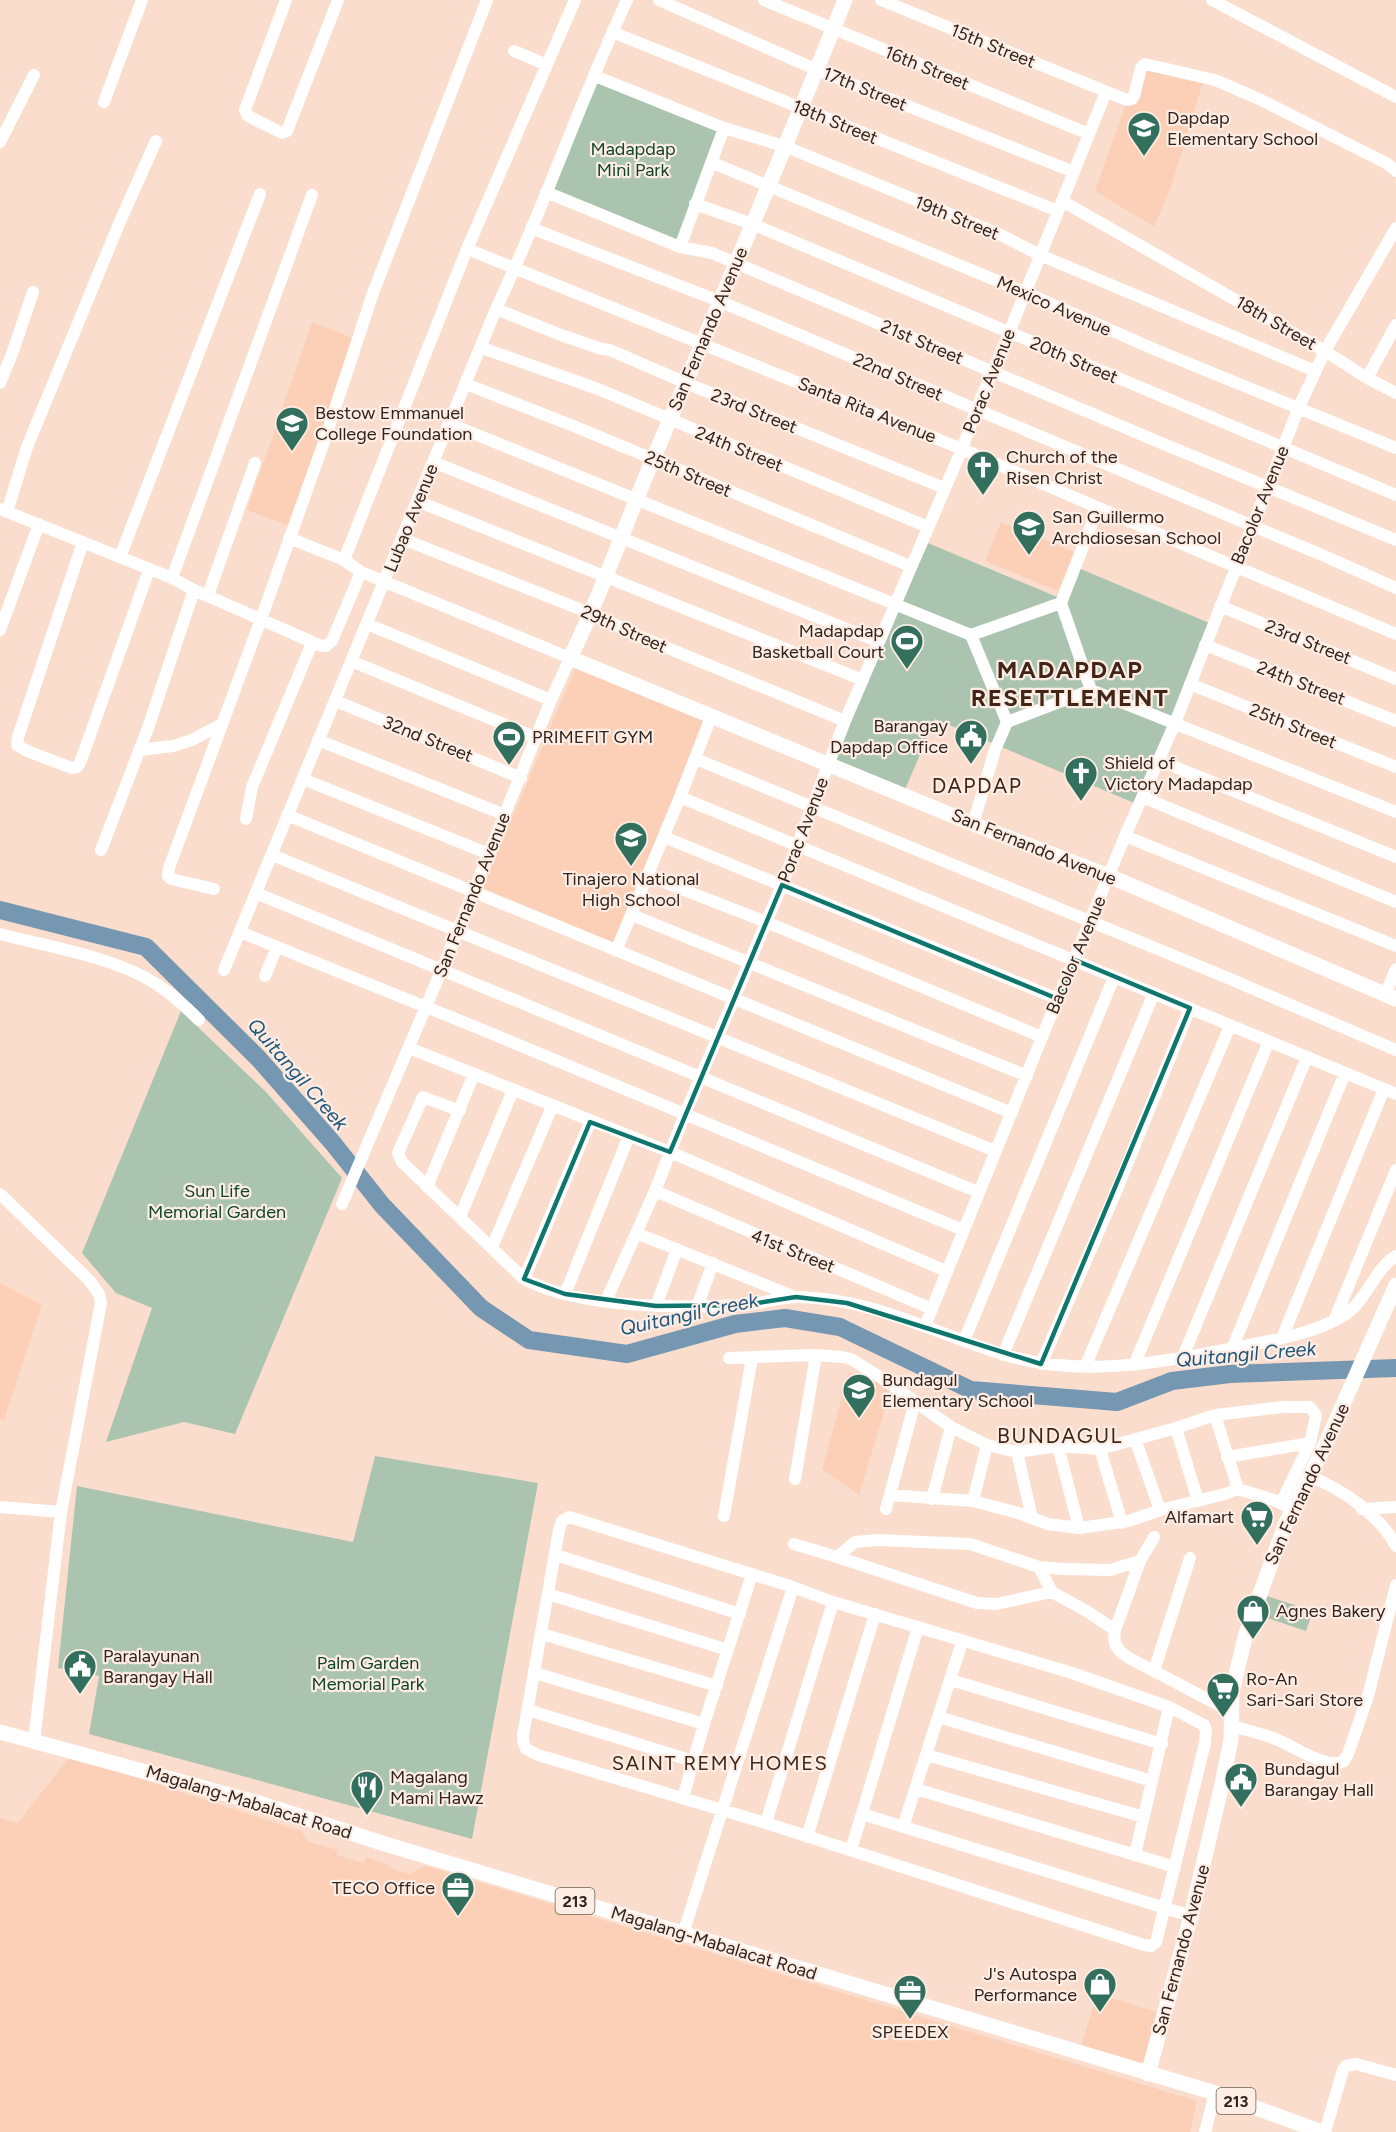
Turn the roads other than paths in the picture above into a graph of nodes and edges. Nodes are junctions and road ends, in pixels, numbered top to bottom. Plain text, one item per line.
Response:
1 (142, 0) edge
2 (286, 0) edge
3 (338, 0) edge
4 (487, 0) edge
5 (575, 0) edge
6 (627, 0) edge
7 (658, 0) edge
8 (764, 0) edge
9 (845, 0) edge
10 (881, 0) edge
11 (1212, 0) edge
12 (833, 30) junction
13 (612, 32) junction
14 (514, 51) dead end
15 (547, 65) junction
16 (817, 70) junction
17 (34, 75) dead end
18 (596, 76) junction
19 (1106, 92) junction
20 (1396, 97) edge
21 (104, 102) dead end
22 (801, 109) junction
23 (724, 128) junction
24 (1089, 134) junction
25 (156, 141) dead end
26 (0, 142) edge
27 (784, 146) junction
28 (713, 163) junction
29 (1396, 171) edge
30 (1074, 172) junction
31 (769, 185) junction
32 (546, 192) junction
33 (260, 194) dead end
34 (312, 195) dead end
35 (695, 204) junction
36 (1060, 206) junction
37 (752, 224) junction
38 (531, 228) junction
39 (1396, 228) edge
40 (680, 247) junction
41 (467, 249) junction
42 (1040, 255) junction
43 (736, 263) junction
44 (515, 269) junction
45 (33, 292) dead end
46 (1024, 292) junction
47 (718, 301) junction
48 (496, 309) junction
49 (1396, 325) edge
50 (1009, 333) junction
51 (703, 344) junction
52 (482, 348) junction
53 (1325, 351) junction
54 (1315, 371) junction
55 (993, 372) junction
56 (1367, 378) junction
57 (0, 383) edge
58 (686, 383) junction
59 (466, 384) junction
60 (1396, 393) edge
61 (1299, 407) junction
62 (976, 410) junction
63 (670, 420) junction
64 (450, 424) junction
65 (1283, 448) junction
66 (1396, 448) edge
67 (962, 449) junction
68 (653, 460) junction
69 (433, 462) junction
70 (255, 463) dead end
71 (1267, 487) junction
72 (944, 488) junction
73 (1396, 495) edge
74 (637, 500) junction
75 (417, 501) junction
76 (1098, 508) junction
77 (4, 511) edge
78 (39, 524) junction
79 (1253, 526) junction
80 (928, 527) junction
81 (289, 538) junction
82 (622, 538) junction
83 (403, 539) junction
84 (1396, 540) edge
85 (83, 542) junction
86 (120, 557) junction
87 (344, 560) junction
88 (910, 566) junction
89 (1236, 567) junction
90 (149, 570) junction
91 (361, 572) junction
92 (172, 578) junction
93 (605, 578) junction
94 (385, 582) junction
95 (1396, 588) edge
96 (194, 590) junction
97 (208, 595) junction
98 (895, 603) junction
99 (1061, 603) junction
100 (1220, 606) junction
101 (592, 614) junction
102 (261, 619) junction
103 (367, 624) junction
104 (0, 630) edge
105 (1396, 634) edge
106 (971, 635) junction
107 (879, 642) junction
108 (312, 643) junction
109 (1205, 645) junction
110 (570, 658) junction
111 (351, 661) junction
112 (1396, 679) edge
113 (863, 680) junction
114 (1190, 684) junction
115 (1091, 690) junction
116 (551, 700) junction
117 (336, 701) junction
118 (711, 717) junction
119 (845, 721) junction
120 (1396, 721) edge
121 (1007, 722) junction
122 (1175, 723) junction
123 (222, 724) junction
124 (537, 738) junction
125 (318, 740) junction
126 (139, 750) junction
127 (696, 759) junction
128 (1158, 760) junction
129 (828, 764) junction
130 (1396, 767) edge
131 (521, 778) junction
132 (303, 779) junction
133 (681, 797) junction
134 (1142, 797) junction
135 (813, 808) junction
136 (1396, 812) edge
137 (287, 815) junction
138 (505, 816) junction
139 (246, 819) dead end
140 (974, 824) junction
141 (1125, 836) junction
142 (664, 837) junction
143 (798, 844) junction
144 (101, 850) dead end
145 (489, 854) junction
146 (272, 855) junction
147 (1396, 857) edge
148 (648, 876) junction
149 (1109, 876) junction
150 (782, 885) junction
151 (214, 889) dead end
152 (474, 891) junction
153 (256, 893) junction
154 (1396, 902) edge
155 (632, 915) junction
156 (766, 922) junction
157 (1091, 922) junction
158 (458, 929) junction
159 (240, 932) junction
160 (0, 934) edge
161 (1396, 946) edge
162 (277, 947) junction
163 (616, 951) junction
164 (1075, 960) junction
165 (750, 962) junction
166 (442, 969) junction
167 (1396, 969) edge
168 (224, 970) dead end
169 (265, 976) dead end
170 (1114, 977) junction
171 (1154, 993) junction
172 (1390, 997) edge
173 (1058, 999) junction
174 (733, 1000) junction
175 (426, 1008) junction
176 (1190, 1008) junction
177 (199, 1020) dead end
178 (1230, 1026) junction
179 (717, 1037) junction
180 (1042, 1037) junction
181 (1269, 1041) junction
182 (409, 1048) junction
183 (1396, 1050) edge
184 (1307, 1057) junction
185 (1345, 1073) junction
186 (474, 1074) junction
187 (1027, 1076) junction
188 (701, 1077) junction
189 (513, 1090) junction
190 (1390, 1091) edge
191 (552, 1107) junction
192 (460, 1111) junction
193 (1011, 1113) junction
194 (685, 1114) junction
195 (590, 1122) junction
196 (629, 1136) junction
197 (995, 1151) junction
198 (670, 1152) junction
199 (1396, 1170) edge
200 (427, 1187) junction
201 (655, 1191) junction
202 (978, 1192) junction
203 (0, 1194) edge
204 (342, 1204) dead end
205 (460, 1217) junction
206 (963, 1230) junction
207 (636, 1233) junction
208 (492, 1247) junction
209 (676, 1249) junction
210 (1396, 1256) edge
211 (713, 1263) junction
212 (946, 1270) junction
213 (524, 1279) junction
214 (1396, 1285) edge
215 (565, 1294) junction
216 (796, 1297) junction
217 (606, 1301) junction
218 (656, 1306) junction
219 (697, 1306) junction
220 (932, 1309) junction
221 (1334, 1321) junction
222 (925, 1326) junction
223 (1282, 1338) junction
224 (964, 1341) junction
225 (1232, 1348) junction
226 (816, 1354) junction
227 (1003, 1355) junction
228 (729, 1358) dead end
229 (752, 1358) junction
230 (1182, 1359) junction
231 (1135, 1363) junction
232 (1041, 1364) junction
233 (1085, 1367) junction
234 (915, 1402) junction
235 (1215, 1415) junction
236 (951, 1427) junction
237 (1176, 1428) junction
238 (1135, 1439) junction
239 (1311, 1443) junction
240 (987, 1445) junction
241 (1058, 1446) junction
242 (1100, 1449) junction
243 (1017, 1452) junction
244 (1227, 1457) junction
245 (1309, 1476) junction
246 (795, 1479) dead end
247 (1238, 1489) junction
248 (890, 1495) junction
249 (932, 1499) junction
250 (973, 1501) junction
251 (1198, 1501) junction
252 (1287, 1506) junction
253 (0, 1507) edge
254 (1396, 1507) edge
255 (886, 1509) dead end
256 (1362, 1509) junction
257 (1160, 1510) junction
258 (62, 1512) junction
259 (724, 1516) dead end
260 (1032, 1518) junction
261 (1122, 1523) junction
262 (1080, 1528) junction
263 (1154, 1538) dead end
264 (794, 1544) dead end
265 (1396, 1546) edge
266 (556, 1554) junction
267 (837, 1557) junction
268 (1190, 1558) dead end
269 (1140, 1561) junction
270 (1039, 1567) junction
271 (752, 1574) junction
272 (1396, 1585) edge
273 (793, 1587) junction
274 (1052, 1592) junction
275 (548, 1594) junction
276 (833, 1602) junction
277 (740, 1614) junction
278 (875, 1614) junction
279 (918, 1627) junction
280 (1115, 1630) junction
281 (542, 1634) junction
282 (962, 1642) junction
283 (728, 1650) junction
284 (1154, 1671) junction
285 (535, 1673) junction
286 (951, 1680) junction
287 (717, 1686) junction
288 (1169, 1707) junction
289 (528, 1710) junction
290 (938, 1718) junction
291 (1231, 1719) junction
292 (704, 1724) junction
293 (0, 1732) edge
294 (34, 1741) junction
295 (1162, 1744) junction
296 (927, 1755) junction
297 (693, 1761) junction
298 (1152, 1781) junction
299 (916, 1789) junction
300 (683, 1798) junction
301 (721, 1810) junction
302 (862, 1814) junction
303 (1144, 1817) junction
304 (766, 1823) junction
305 (903, 1827) junction
306 (807, 1837) junction
307 (851, 1850) junction
308 (1135, 1855) junction
309 (1176, 1867) junction
310 (1165, 1908) junction
311 (1191, 1916) junction
312 (683, 1934) junction
313 (1149, 2074) junction
314 (1396, 2075) edge
315 (1215, 2093) junction
316 (1205, 2132) edge
317 (1323, 2132) edge

1 - 21 street
2 - 3 street
4 - 81 street
5 - 15 street
6 - 13 street, Lubao Avenue
7 - 16 street, 17th Street
8 - 12 street, 16th Street
9 - 12 main road, San Fernando Avenue
10 - 19 street, 15th Street
11 - 20 street
12 - 16 main road, San Fernando Avenue
12 - 24 street, 16th Street
13 - 18 street, Lubao Avenue
13 - 22 street, 18th Street
14 - 15 street
15 - 41 street
16 - 22 main road, San Fernando Avenue
16 - 30 street, 17th Street
17 - 26 street
18 - 23 street, 19th Street
18 - 32 street, Lubao Avenue
19 - 24 street, Porac Avenue
19 - 29 street, 15th Street
22 - 27 main road, San Fernando Avenue
22 - 36 street, 18th Street
23 - 27 street, 19th Street
23 - 28 street
24 - 30 street, Porac Avenue
25 - 77 street
27 - 31 main road, San Fernando Avenue
27 - 42 street, 19th Street
28 - 31 street, Mexico Avenue
28 - 35 street
30 - 36 street, Porac Avenue
31 - 37 main road, San Fernando Avenue
31 - 46 street, Mexico Avenue
32 - 38 street, Lubao Avenue
32 - 40 street, 21st Street
33 - 86 street
34 - 92 street
35 - 37 street, 20th Street
35 - 40 street
36 - 42 street, Porac Avenue
36 - 53 street, 18th Street
37 - 43 main road, San Fernando Avenue
37 - 50 street, 20th Street
38 - 44 street, Lubao Avenue
38 - 47 street, 22nd Street
39 - 53 street, Bacolor Avenue
40 - 43 street, 21st Street
41 - 44 street, Santa Rita Avenue
41 - 87 street
42 - 46 street, Porac Avenue
42 - 54 street, 19th Street
43 - 47 main road, San Fernando Avenue
43 - 55 street, 21st Street
44 - 48 street, Lubao Avenue
44 - 51 street, Santa Rita Avenue
45 - 57 street
46 - 50 street, Porac Avenue
46 - 61 street, Mexico Avenue
47 - 51 main road, San Fernando Avenue
47 - 62 street, 22nd Street
48 - 52 street, Lubao Avenue
48 - 58 street, 23rd Street
49 - 56 street
50 - 55 street, Porac Avenue
50 - 65 street, 20th Street
51 - 58 main road, San Fernando Avenue
51 - 67 street, Santa Rita Avenue
52 - 59 street, Lubao Avenue
52 - 63 street, 24th Street
53 - 54 street, Bacolor Avenue
53 - 56 street, 18th Street
54 - 61 street, Bacolor Avenue
55 - 62 street, Porac Avenue
55 - 71 street, 21st Street
56 - 60 street, 18th Street
58 - 63 main road, San Fernando Avenue
58 - 72 street, 23rd Street
59 - 64 street, Lubao Avenue
59 - 68 street, 25th Street
61 - 65 street, Bacolor Avenue
61 - 66 street, Mexico Avenue
62 - 67 street, Porac Avenue
62 - 79 street, 22nd Street
63 - 68 main road, San Fernando Avenue
63 - 80 street, 24th Street
64 - 69 street, Lubao Avenue
64 - 74 street
65 - 71 street, Bacolor Avenue
65 - 73 street, 20th Street
67 - 72 street, Porac Avenue
67 - 76 street, Santa Rita Avenue
68 - 74 main road, San Fernando Avenue
68 - 88 street, 25th Street
69 - 75 street, Lubao Avenue
69 - 82 street
70 - 97 street
71 - 79 street, Bacolor Avenue
71 - 84 street, 21st Street
72 - 80 street, Porac Avenue
74 - 82 main road, San Fernando Avenue
74 - 98 street
75 - 83 street, Lubao Avenue
75 - 93 street
76 - 89 street, Santa Rita Avenue
76 - 99 street
77 - 78 street
78 - 85 street
78 - 104 street
79 - 89 street, Bacolor Avenue
79 - 95 street, 22nd Street
80 - 88 street, Porac Avenue
81 - 87 street, San Fernando Avenue
81 - 102 street
82 - 93 main road, San Fernando Avenue
82 - 107 street
83 - 94 street, Lubao Avenue
83 - 101 street, 29th Street
85 - 86 street
85 - 90 street
86 - 90 street
87 - 91 street, San Fernando Avenue
88 - 98 street, Porac Avenue
89 - 100 street, Bacolor Avenue
89 - 105 street, Santa Rita Avenue
90 - 92 street
91 - 94 street, San Fernando Avenue
91 - 108 street
92 - 96 street
93 - 101 main road, San Fernando Avenue
93 - 113 street
94 - 103 street, Lubao Avenue
94 - 110 street, San Fernando Avenue
96 - 97 street
96 - 126 street
97 - 102 street
98 - 106 street
98 - 107 street, Porac Avenue
99 - 106 street
99 - 115 street
100 - 109 street, Bacolor Avenue
100 - 112 street, 23rd Street
101 - 110 main road, San Fernando Avenue
101 - 119 street, 29th Street
102 - 108 street
102 - 123 street
103 - 111 street, Lubao Avenue
103 - 116 street
106 - 121 street
107 - 113 street, Porac Avenue
108 - 139 street
109 - 114 street, Bacolor Avenue
109 - 120 street, 24th Street
110 - 116 street, San Fernando Avenue
110 - 118 main road, San Fernando Avenue
111 - 117 street, Lubao Avenue
111 - 124 street
113 - 119 street, Porac Avenue
114 - 122 street, Bacolor Avenue
114 - 130 street, 25th Street
115 - 121 street
115 - 122 street
116 - 124 street, San Fernando Avenue
117 - 125 street, Lubao Avenue
117 - 131 street, 32nd Street
118 - 127 street
118 - 129 main road, San Fernando Avenue
119 - 129 street, Porac Avenue
121 - 140 street
122 - 128 street, Bacolor Avenue
122 - 136 street
123 - 126 street
123 - 151 street
124 - 131 street, San Fernando Avenue
125 - 132 street, Lubao Avenue
125 - 138 street
126 - 144 street
127 - 133 street
127 - 135 street
128 - 134 street, Bacolor Avenue
128 - 147 street
129 - 135 street, Porac Avenue
129 - 140 main road, San Fernando Avenue
131 - 138 street, San Fernando Avenue
132 - 137 street, Lubao Avenue
132 - 145 street
133 - 142 street
133 - 143 street
134 - 141 street, Bacolor Avenue
134 - 154 street
135 - 143 street, Porac Avenue
135 - 157 street
137 - 146 street, Lubao Avenue
137 - 152 street
138 - 145 street, San Fernando Avenue
140 - 149 main road, San Fernando Avenue
141 - 149 street, Bacolor Avenue
141 - 161 street
142 - 148 street
142 - 150 street
143 - 150 street, Porac Avenue
143 - 164 street
145 - 152 street, San Fernando Avenue
146 - 153 street, Lubao Avenue
146 - 158 street
148 - 155 street
148 - 156 street
149 - 157 street, Bacolor Avenue
149 - 172 main road, San Fernando Avenue
150 - 156 street, Porac Avenue
150 - 173 street
152 - 158 street, San Fernando Avenue
152 - 163 street
153 - 159 street, Lubao Avenue
153 - 166 street
155 - 163 street
155 - 165 street
156 - 165 street, Porac Avenue
156 - 180 street
157 - 164 street, Bacolor Avenue
157 - 183 street
158 - 166 street, San Fernando Avenue
158 - 179 street
159 - 162 street
159 - 168 street, Lubao Avenue
160 - 177 street
162 - 169 street
162 - 175 street
163 - 174 street
164 - 170 street
164 - 173 street, Bacolor Avenue
165 - 174 street, Porac Avenue
165 - 187 street
166 - 175 street, San Fernando Avenue
166 - 188 street
167 - 172 street
170 - 171 street
170 - 224 street
171 - 176 street
171 - 227 street
173 - 180 street, Bacolor Avenue
174 - 179 street, Porac Avenue
174 - 193 street
175 - 182 street, San Fernando Avenue
175 - 194 street
176 - 178 street
176 - 232 street
178 - 181 street
178 - 233 street
179 - 188 street, Porac Avenue
179 - 197 street
180 - 187 street, Bacolor Avenue
181 - 184 street
181 - 231 street
182 - 186 street
182 - 204 street, San Fernando Avenue
184 - 185 street
184 - 230 street
185 - 190 street
185 - 225 street
186 - 189 street
186 - 192 street
187 - 193 street, Bacolor Avenue
188 - 194 street, Porac Avenue
188 - 202 street
189 - 191 street
189 - 205 street
190 - 223 street
191 - 195 street
191 - 208 street
192 - 200 street
192 - 200 street
193 - 197 street, Bacolor Avenue
194 - 198 street, Porac Avenue
194 - 206 street
195 - 196 street
195 - 213 street
196 - 198 street
196 - 215 street
197 - 202 street, Bacolor Avenue
198 - 201 street, Porac Avenue
198 - 212 street
199 - 221 street
200 - 205 street
201 - 207 street, Porac Avenue
201 - 220 street, 41st Street
202 - 206 street, Bacolor Avenue
203 - 258 street
205 - 208 street
206 - 212 street, Bacolor Avenue
207 - 209 street
207 - 217 street, Porac Avenue
208 - 213 street
209 - 211 street
209 - 218 street
210 - 221 street
211 - 216 street
211 - 219 street
212 - 220 street, Bacolor Avenue
213 - 215 street
214 - 245 main road, San Fernando Avenue
215 - 217 street
216 - 219 street
216 - 222 street
217 - 218 street
218 - 219 street
220 - 222 street, Bacolor Avenue
221 - 223 street
222 - 224 street
223 - 225 street
224 - 227 street
225 - 230 street
226 - 229 street
226 - 234 street
226 - 246 street
227 - 232 street
228 - 229 street
229 - 259 street
230 - 231 street
231 - 233 street
232 - 233 street
234 - 236 street
234 - 248 street
235 - 237 street
235 - 239 street
235 - 244 street
236 - 240 street
236 - 249 street
237 - 238 street
237 - 251 street
238 - 242 street
238 - 257 street
239 - 244 street
239 - 252 street
240 - 243 street
240 - 250 street
241 - 242 street
241 - 243 street
241 - 262 street
242 - 261 street
243 - 260 street
244 - 247 street
245 - 252 main road, San Fernando Avenue
245 - 256 street
247 - 251 street
247 - 252 street
248 - 249 street
248 - 255 street
249 - 250 street
250 - 260 street
251 - 257 street
252 - 291 main road, San Fernando Avenue
253 - 258 street
254 - 256 street
256 - 265 street
257 - 261 street
258 - 294 street
260 - 262 street
261 - 262 street
263 - 269 street
264 - 267 street
266 - 271 street
266 - 275 street
266 - 277 street
267 - 270 street
267 - 274 street
268 - 284 street
269 - 270 street
269 - 280 street
270 - 274 street
271 - 273 street
271 - 277 street
272 - 291 street
273 - 276 street
273 - 301 street
274 - 280 street
275 - 281 street
275 - 283 street
276 - 278 street
276 - 304 street
277 - 283 street
278 - 279 street
278 - 306 street
279 - 282 street
279 - 302 street
280 - 284 street
281 - 285 street
281 - 287 street
282 - 286 street
282 - 288 street
283 - 287 street
284 - 291 street
285 - 289 street
285 - 292 street
286 - 290 street
286 - 295 street
287 - 292 street
288 - 295 street
288 - 309 street
289 - 297 street
289 - 300 street
290 - 296 street
290 - 298 street
291 - 311 main road, San Fernando Avenue
292 - 297 street
293 - 294 main road, Magalang-Mabalacat Road / 213
294 - 312 main road, Magalang-Mabalacat Road / 213
295 - 298 street
296 - 299 street
296 - 303 street
297 - 300 street
298 - 303 street
299 - 305 street
299 - 308 street
300 - 301 street
301 - 304 street
301 - 312 street
302 - 305 street
302 - 307 street
303 - 308 street
304 - 306 street
305 - 310 street
306 - 307 street
307 - 310 street
308 - 309 street
309 - 310 street
310 - 311 street
311 - 313 main road, San Fernando Avenue
312 - 313 main road, Magalang-Mabalacat Road / 213
313 - 315 main road, Magalang-Mabalacat Road / 213
314 - 317 street
315 - 316 street
315 - 317 main road, Magalang-Mabalacat Road / 213

